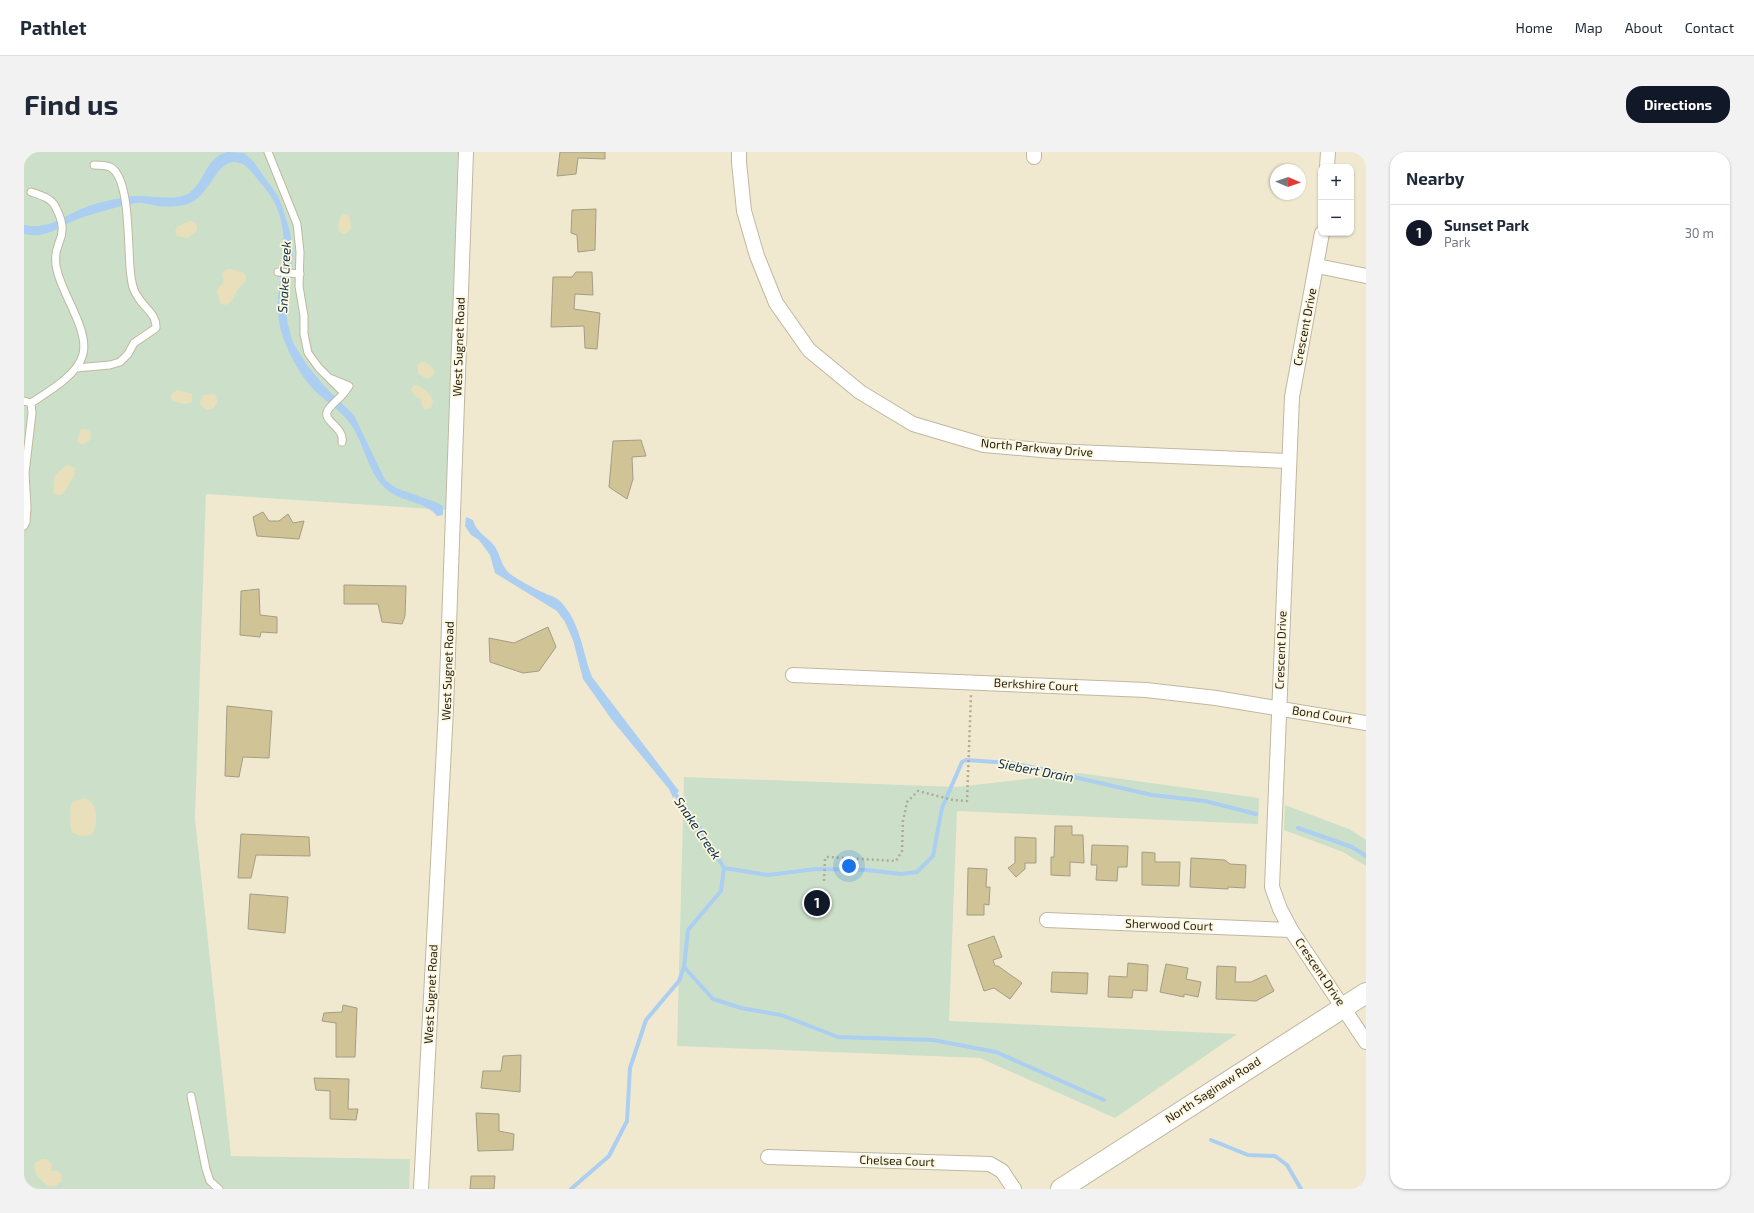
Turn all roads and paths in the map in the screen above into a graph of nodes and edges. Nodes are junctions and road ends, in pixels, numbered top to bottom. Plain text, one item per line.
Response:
1 (268, 152) edge
2 (466, 152) edge
3 (739, 152) edge
4 (1328, 152) edge
5 (1327, 164) edge
6 (94, 165) dead end
7 (31, 192) dead end
8 (1322, 236) edge
9 (1317, 266) junction
10 (278, 272) dead end
11 (300, 274) junction
12 (1366, 276) edge
13 (76, 368) junction
14 (27, 402) edge
15 (342, 442) dead end
16 (1289, 461) junction
17 (24, 526) edge
18 (793, 675) dead end
19 (971, 682) junction
20 (1279, 708) junction
21 (1366, 723) edge
22 (824, 881) dead end
23 (1047, 920) dead end
24 (1291, 930) junction
25 (1366, 993) edge
26 (1343, 1007) junction
27 (1366, 1042) edge
28 (191, 1096) dead end
29 (768, 1157) dead end
30 (219, 1189) edge
31 (422, 1189) edge
32 (1014, 1189) edge
33 (1061, 1189) edge

1 - 11 lane
2 - 31 street, West Sugnet Road
3 - 16 street, North Parkway Drive
4 - 5 street
6 - 13 lane
7 - 13 lane
8 - 9 street, Crescent Drive
9 - 12 street
9 - 16 street, Crescent Drive
10 - 11 lane
11 - 15 lane
13 - 14 lane
14 - 17 lane
16 - 20 street, Crescent Drive
18 - 19 street, Berkshire Court
19 - 20 street, Berkshire Court
19 - 22 path
20 - 21 street, Bond Court
20 - 24 street, Crescent Drive
23 - 24 street, Sherwood Court
24 - 26 street, Crescent Drive
25 - 26 main road, North Saginaw Road
26 - 27 street, Crescent Drive
26 - 33 main road, North Saginaw Road
28 - 30 lane
29 - 32 street, Chelsea Court

